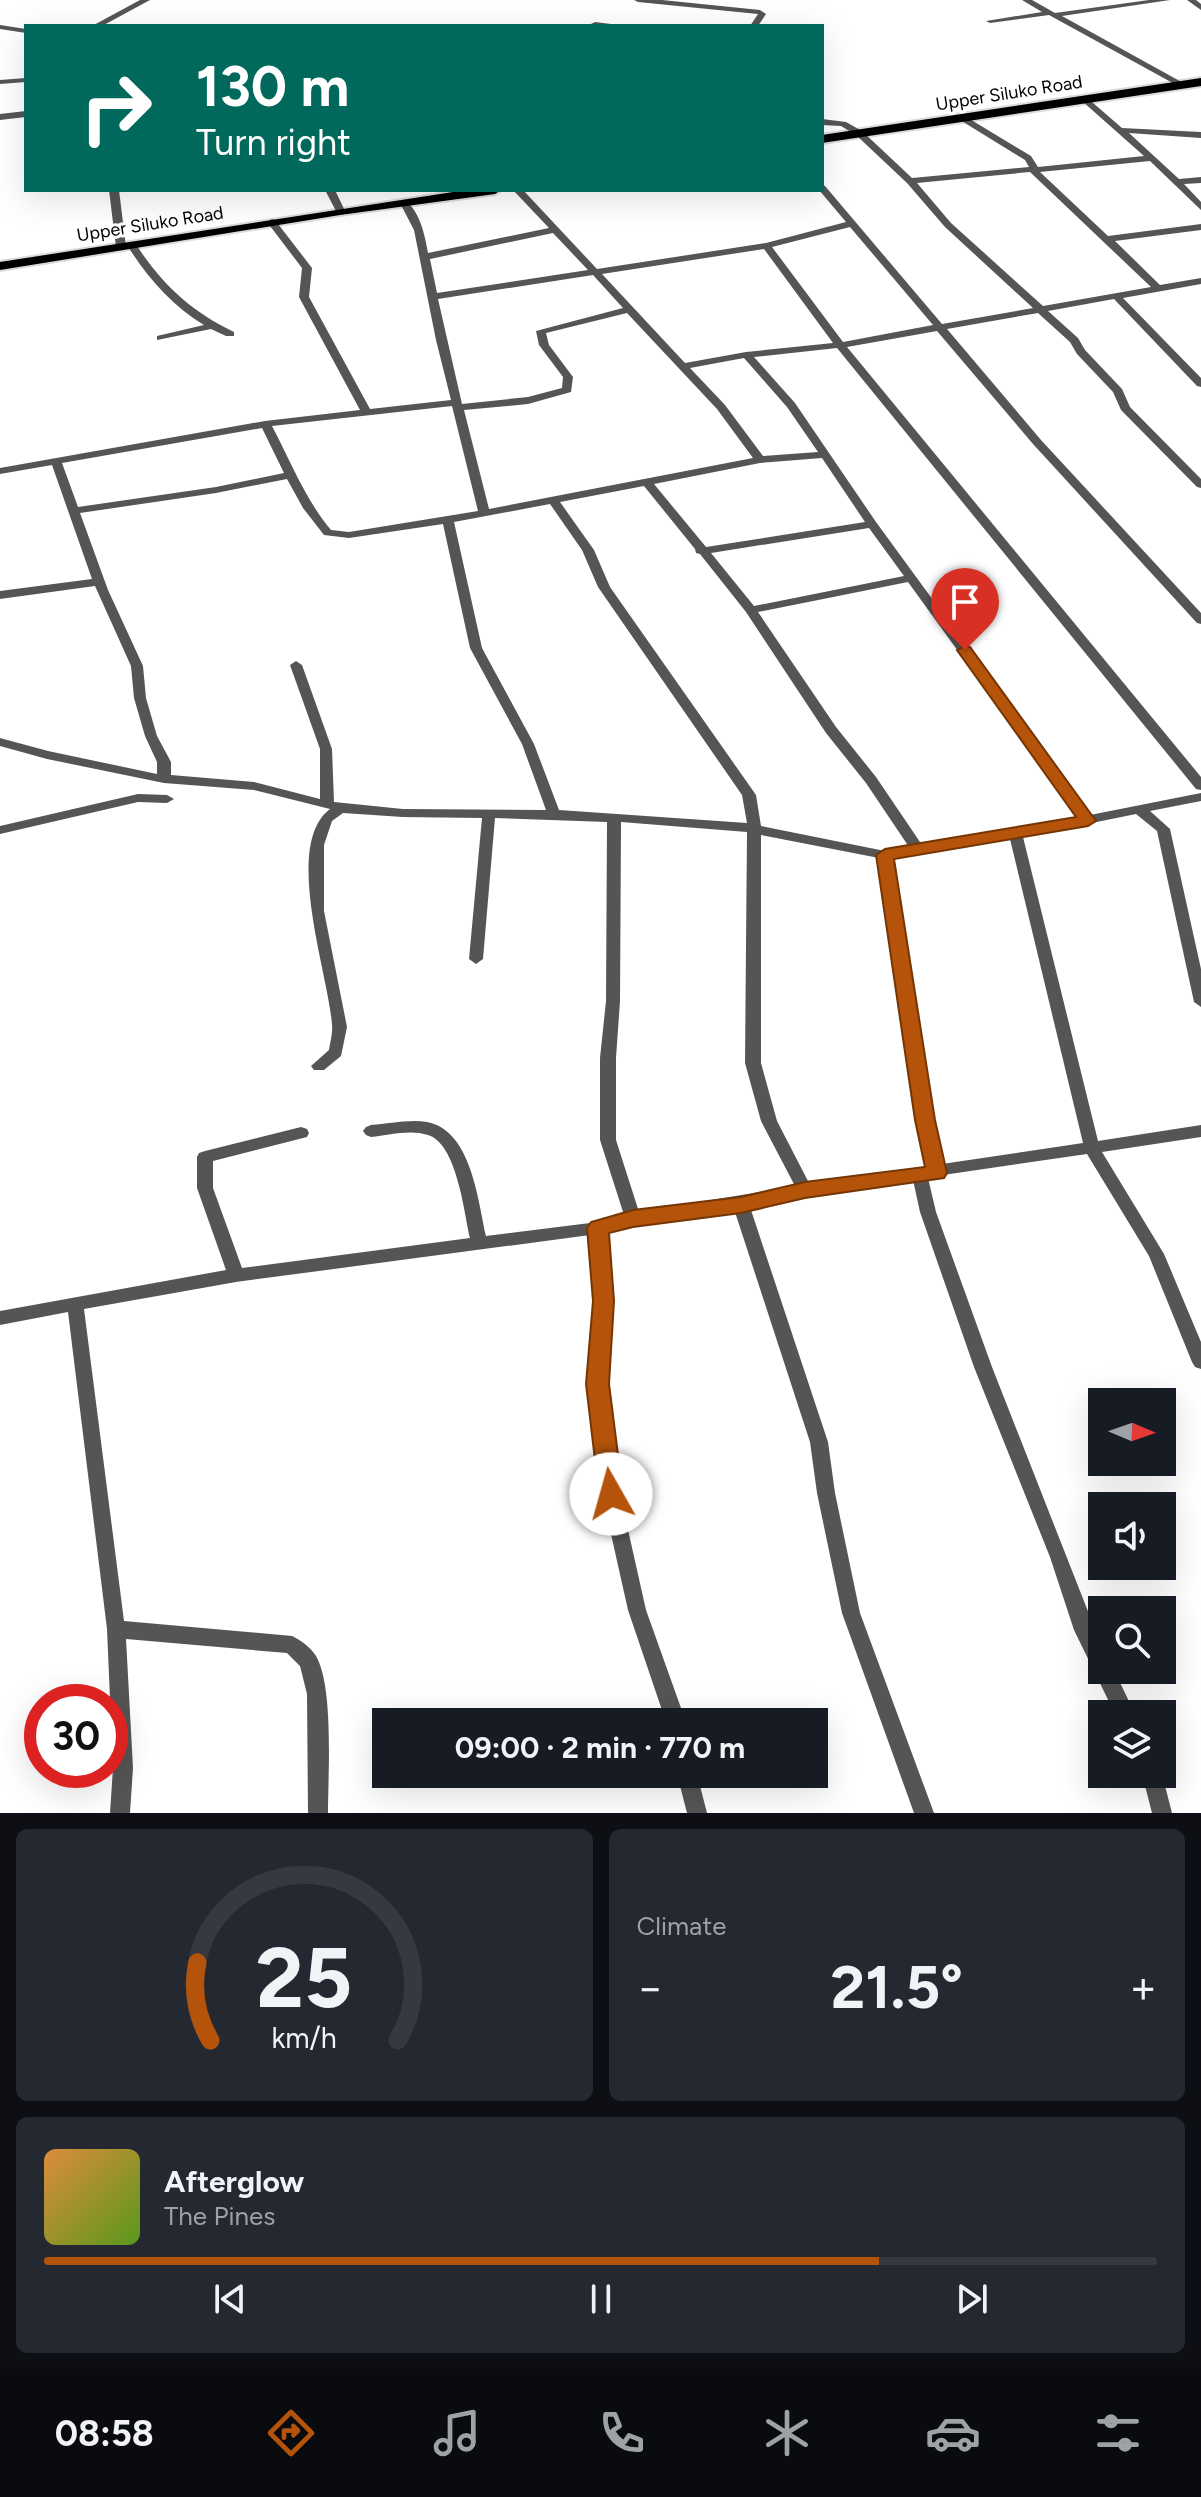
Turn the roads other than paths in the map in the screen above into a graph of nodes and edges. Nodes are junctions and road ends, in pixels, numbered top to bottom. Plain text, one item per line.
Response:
1 (146, 0) edge
2 (638, 0) edge
3 (1026, 0) edge
4 (1166, 0) edge
5 (1191, 0) edge
6 (1201, 8) edge
7 (1052, 14) junction
8 (990, 21) dead end
9 (100, 24) edge
10 (755, 24) edge
11 (0, 27) edge
12 (24, 31) edge
13 (24, 80) edge
14 (0, 82) edge
15 (1182, 82) edge
16 (1085, 99) junction
17 (24, 114) edge
18 (0, 117) edge
19 (963, 118) junction
20 (824, 122) edge
21 (1119, 130) junction
22 (859, 133) junction
23 (1201, 135) edge
24 (824, 139) edge
25 (1151, 158) junction
26 (1035, 169) junction
27 (1201, 180) edge
28 (910, 181) junction
29 (1176, 182) junction
30 (824, 190) edge
31 (114, 192) edge
32 (331, 192) edge
33 (465, 192) edge
34 (520, 192) edge
35 (435, 194) edge
36 (405, 203) junction
37 (1201, 207) edge
38 (340, 211) junction
39 (272, 222) junction
40 (851, 224) junction
41 (1201, 227) edge
42 (554, 230) junction
43 (1109, 240) junction
44 (126, 246) junction
45 (766, 246) junction
46 (424, 257) junction
47 (0, 266) edge
48 (599, 273) junction
49 (1201, 281) edge
50 (1157, 288) junction
51 (432, 297) junction
52 (1117, 297) junction
53 (1038, 308) junction
54 (630, 309) junction
55 (940, 325) junction
56 (230, 334) dead end
57 (840, 345) junction
58 (746, 355) junction
59 (684, 366) junction
60 (1201, 384) edge
61 (459, 405) junction
62 (367, 414) junction
63 (265, 424) junction
64 (825, 455) junction
65 (760, 460) junction
66 (56, 462) junction
67 (0, 471) edge
68 (291, 475) junction
69 (646, 481) junction
70 (1201, 485) edge
71 (552, 499) junction
72 (73, 511) junction
73 (484, 512) junction
74 (448, 520) junction
75 (872, 524) junction
76 (700, 551) junction
77 (913, 578) junction
78 (98, 582) junction
79 (0, 595) edge
80 (751, 610) junction
81 (1201, 620) edge
82 (296, 665) dead end
83 (0, 742) edge
84 (164, 779) junction
85 (1201, 786) edge
86 (1201, 797) edge
87 (167, 799) dead end
88 (334, 806) junction
89 (1141, 811) junction
90 (489, 812) junction
91 (554, 814) junction
92 (614, 819) junction
93 (1088, 821) junction
94 (754, 827) junction
95 (0, 830) edge
96 (1016, 834) junction
97 (918, 849) junction
98 (885, 855) junction
99 (476, 959) dead end
100 (1201, 1002) edge
101 (319, 1066) dead end
102 (371, 1131) dead end
103 (1201, 1131) edge
104 (301, 1133) dead end
105 (1092, 1149) junction
106 (928, 1174) junction
107 (805, 1190) junction
108 (741, 1205) junction
109 (633, 1218) junction
110 (598, 1228) junction
111 (479, 1244) junction
112 (236, 1275) junction
113 (75, 1303) junction
114 (0, 1318) edge
115 (1201, 1362) edge
116 (116, 1629) junction
117 (1088, 1638) edge
118 (671, 1708) edge
119 (691, 1788) edge
120 (1156, 1788) edge
121 (120, 1813) edge
122 (318, 1813) edge
123 (697, 1813) edge
124 (924, 1813) edge
125 (1162, 1813) edge

1 - 9 street
2 - 10 street
3 - 7 street
4 - 7 street
5 - 6 street
7 - 8 street
7 - 15 street
11 - 12 street
13 - 14 street
15 - 16 main road, Upper Siluko Road
16 - 19 main road, Upper Siluko Road
16 - 21 street
17 - 18 street
19 - 22 main road, Upper Siluko Road
19 - 26 street
20 - 22 street
21 - 23 street
21 - 25 street
22 - 24 main road, Upper Siluko Road
22 - 28 street
25 - 26 street
25 - 29 street
26 - 28 street
26 - 43 street
27 - 29 street
28 - 53 street
29 - 37 street
30 - 40 street
31 - 44 street
32 - 38 street
33 - 35 main road, Upper Siluko Road
34 - 42 street
35 - 36 main road, Upper Siluko Road
36 - 38 main road, Upper Siluko Road
36 - 46 street
38 - 39 main road, Upper Siluko Road
39 - 44 main road, Upper Siluko Road
39 - 62 street
40 - 45 street
40 - 55 street
41 - 43 street
42 - 46 street
42 - 48 street
43 - 50 street
44 - 47 main road, Upper Siluko Road
44 - 56 street
45 - 48 street
45 - 57 street
46 - 51 street
48 - 51 street
48 - 54 street
49 - 50 street
50 - 52 street
51 - 61 street
52 - 53 street
52 - 60 street
53 - 55 street
53 - 70 street
54 - 59 street
54 - 61 street
55 - 57 street
55 - 81 street
57 - 58 street
57 - 85 street
58 - 59 street
58 - 64 street
59 - 65 street
61 - 62 street
61 - 73 street
62 - 63 street
63 - 66 street
63 - 68 street
64 - 65 street
64 - 75 street
65 - 69 street
66 - 67 street
66 - 72 street
68 - 72 street
68 - 74 street
69 - 71 street
69 - 76 street
71 - 73 street
71 - 94 street
72 - 78 street
73 - 74 street
74 - 91 street
75 - 76 street
75 - 77 street
76 - 80 street
77 - 80 street
77 - 93 street
78 - 79 street
78 - 84 street
80 - 97 street
82 - 88 street
83 - 84 street
84 - 88 street
86 - 89 street
87 - 95 street
88 - 90 street
88 - 101 street
89 - 93 street
89 - 100 street
90 - 91 street
90 - 99 street
91 - 92 street
92 - 94 street
92 - 109 street
93 - 96 street
94 - 98 street
94 - 107 street
96 - 97 street
96 - 105 street
97 - 98 street
98 - 106 street
102 - 111 street
103 - 105 street
104 - 112 street
105 - 106 street
105 - 115 street
106 - 107 street
106 - 117 street
107 - 108 street
108 - 109 street
108 - 124 street
109 - 110 street
110 - 111 street
110 - 118 street
111 - 112 street
112 - 113 street
113 - 114 street
113 - 116 street
116 - 121 street
116 - 122 street
119 - 123 street
120 - 125 street

